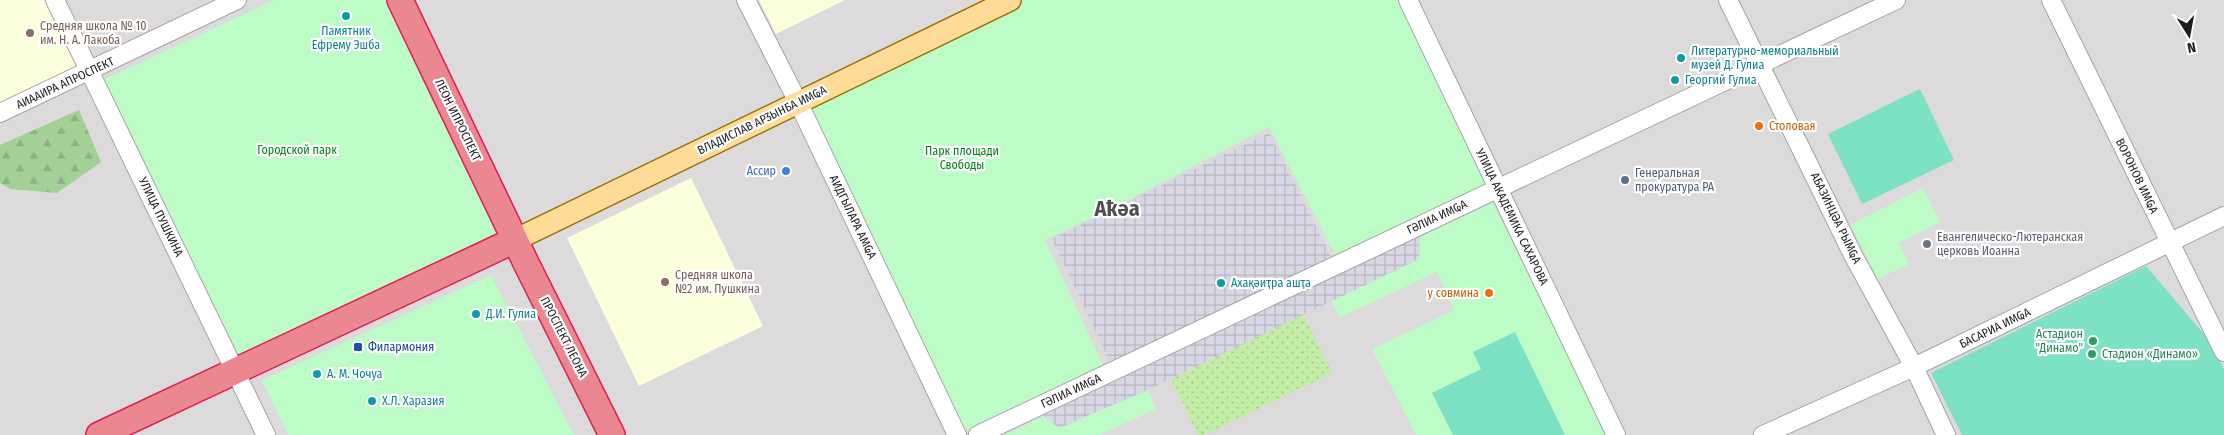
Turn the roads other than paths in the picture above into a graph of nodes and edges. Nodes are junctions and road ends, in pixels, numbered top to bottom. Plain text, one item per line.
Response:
1 (55, 0) edge
2 (237, 0) edge
3 (400, 0) edge
4 (746, 0) edge
5 (1010, 0) edge
6 (1408, 0) edge
7 (1728, 0) edge
8 (1896, 0) edge
9 (2051, 0) edge
10 (1761, 64) junction
11 (90, 71) junction
12 (798, 102) junction
13 (0, 113) edge
14 (1498, 188) junction
15 (2224, 216) edge
16 (515, 240) junction
17 (2170, 243) junction
18 (2224, 352) edge
19 (1914, 367) junction
20 (234, 371) junction
21 (99, 435) edge
22 (266, 435) edge
23 (612, 435) edge
24 (957, 435) edge
25 (978, 435) edge
26 (1616, 435) edge
27 (1763, 435) edge
28 (1946, 435) edge

1 - 11 street, УЛИЦА ПУШКИНА
2 - 11 street, АИААИРА АПРОСПЕКТ
3 - 16 highway, ЛЕОН ИПРОСПЕКТ
4 - 12 street, АИДГЫЛАРА АМҨА
5 - 12 main road, ВЛАДИСЛАВ АРӠЫНБА ИМҨА
6 - 14 street, УЛИЦА АКАДЕМИКА САХАРОВА
7 - 10 street, АБАЗИНЦӘА РЫМҨА
8 - 10 street, ГӘЛИА ИМҨА
9 - 17 street, ВОРОНОВ ИМҨА
10 - 14 street, ГӘЛИА ИМҨА
10 - 19 street, АБАЗИНЦӘА РЫМҨА
11 - 13 street, АИААИРА АПРОСПЕКТ
11 - 20 street, УЛИЦА ПУШКИНА
12 - 16 main road, ВЛАДИСЛАВ АРӠЫНБА ИМҨА
12 - 24 street, АИДГЫЛАРА АМҨА
14 - 25 street, ГӘЛИА ИМҨА
14 - 26 street, УЛИЦА АКАДЕМИКА САХАРОВА
15 - 17 street, БАСАРИА ИМҨА
16 - 20 highway
16 - 23 highway, ПРОСПЕКТ ЛЕОНА
17 - 18 street, ВОРОНОВ ИМҨА
17 - 19 street, БАСАРИА ИМҨА
19 - 27 street, БАСАРИА ИМҨА
19 - 28 street, АБАЗИНЦӘА РЫМҨА
20 - 21 highway
20 - 22 street, УЛИЦА ПУШКИНА

